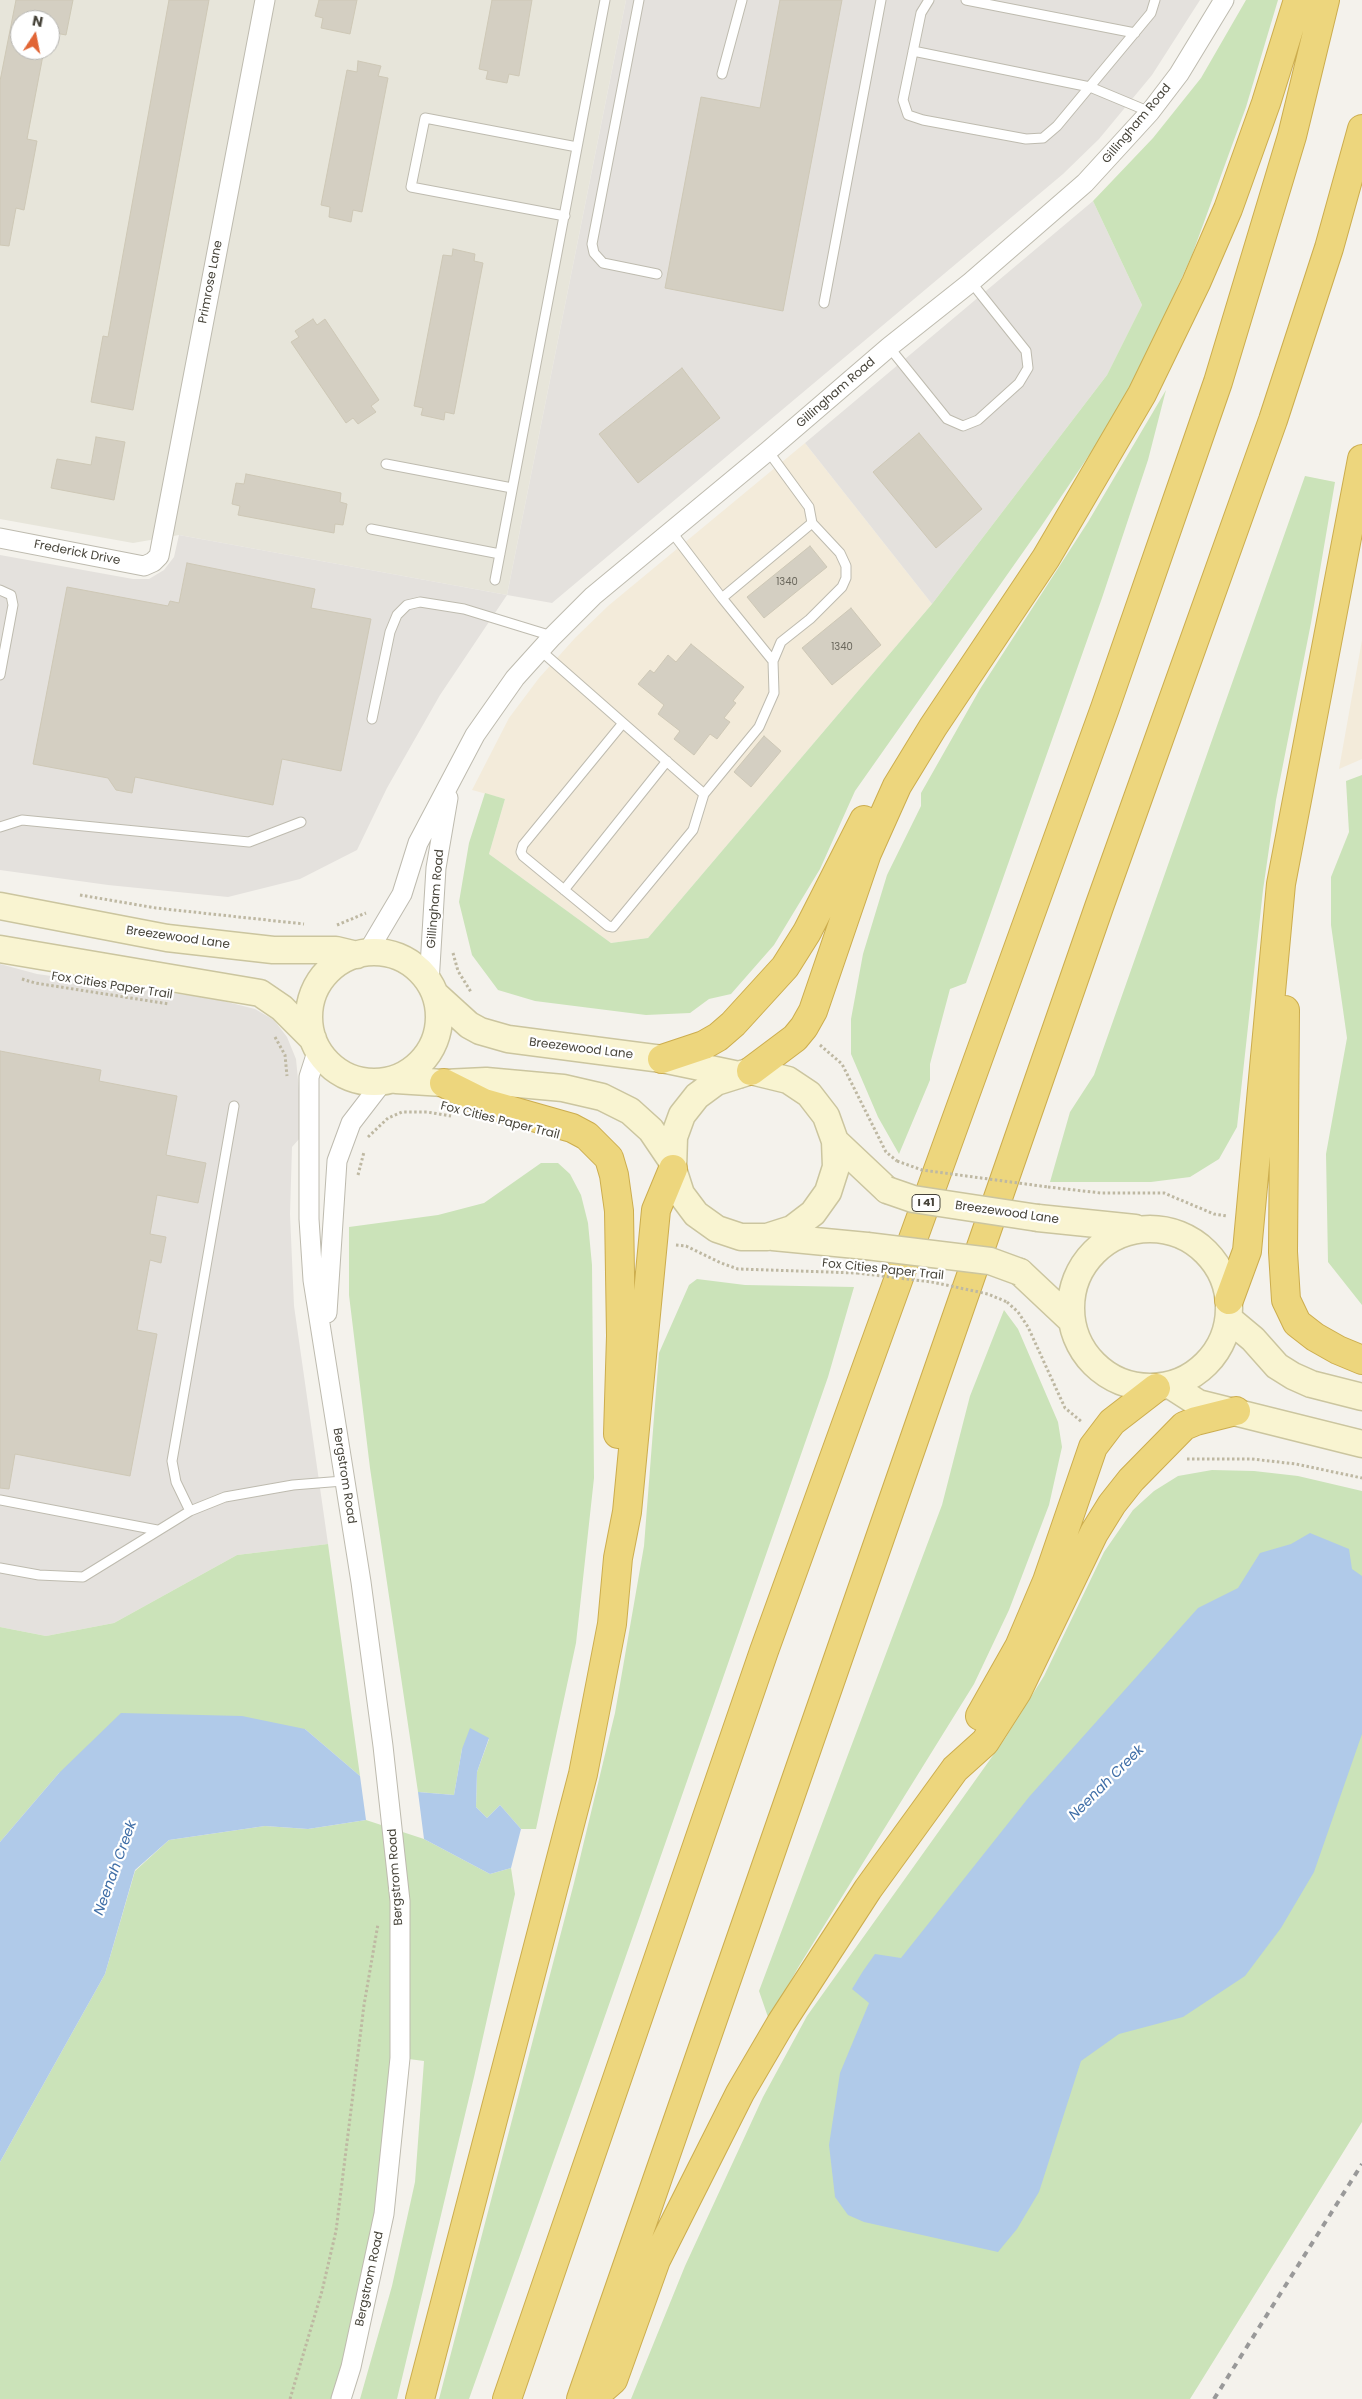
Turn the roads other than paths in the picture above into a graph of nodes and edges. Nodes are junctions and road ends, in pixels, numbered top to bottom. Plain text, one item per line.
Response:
1 (265, 0) edge
2 (605, 0) edge
3 (639, 0) edge
4 (742, 0) edge
5 (881, 0) edge
6 (929, 0) edge
7 (966, 0) edge
8 (1155, 0) edge
9 (1224, 0) edge
10 (1298, 0) edge
11 (1325, 0) edge
12 (1135, 33) junction
13 (913, 51) junction
14 (722, 74) dead end
15 (1090, 87) junction
16 (1150, 112) junction
17 (1362, 129) edge
18 (578, 147) junction
19 (565, 216) junction
20 (657, 274) dead end
21 (971, 282) junction
22 (824, 303) dead end
23 (889, 347) junction
24 (768, 451) junction
25 (1362, 459) edge
26 (386, 464) dead end
27 (512, 488) junction
28 (812, 523) junction
29 (371, 529) dead end
30 (671, 530) junction
31 (0, 538) edge
32 (500, 554) junction
33 (154, 562) joint
34 (495, 580) dead end
35 (0, 590) edge
36 (722, 598) junction
37 (546, 643) junction
38 (774, 661) junction
39 (0, 675) edge
40 (372, 718) dead end
41 (623, 722) junction
42 (933, 727) junction
43 (667, 761) junction
44 (1300, 783) junction
45 (450, 786) junction
46 (704, 794) junction
47 (301, 822) dead end
48 (0, 827) edge
49 (564, 890) junction
50 (0, 906) edge
51 (0, 949) edge
52 (362, 954) junction
53 (433, 989) junction
54 (316, 1044) junction
55 (662, 1059) junction
56 (745, 1073) junction
57 (388, 1082) junction
58 (444, 1083) junction
59 (234, 1106) dead end
60 (835, 1141) junction
61 (672, 1165) junction
62 (1140, 1229) junction
63 (767, 1237) junction
64 (1229, 1309) junction
65 (1071, 1320) junction
66 (325, 1354) junction
67 (1362, 1360) edge
68 (1163, 1387) junction
69 (1362, 1397) edge
70 (1236, 1411) junction
71 (1362, 1444) edge
72 (343, 1481) junction
73 (0, 1500) edge
74 (190, 1511) junction
75 (157, 1530) junction
76 (618, 1558) junction
77 (0, 1568) edge
78 (955, 1769) junction
79 (341, 2399) edge
80 (420, 2399) edge
81 (507, 2399) edge
82 (581, 2399) edge
83 (591, 2399) edge

1 - 33 street, Primrose Lane
2 - 18 lane
3 - 20 lane
4 - 14 lane
5 - 22 lane
6 - 13 lane
7 - 12 lane
8 - 12 lane
9 - 16 street, Gillingham Road
10 - 42 highway
11 - 81 highway, I 41
12 - 15 lane
13 - 15 lane
13 - 15 lane
15 - 16 lane
16 - 21 street, Gillingham Road
17 - 82 highway
18 - 19 lane
18 - 19 lane
19 - 27 lane
21 - 23 street, Gillingham Road
21 - 23 lane
23 - 24 street, Gillingham Road
24 - 28 lane
24 - 30 street, Gillingham Road
25 - 44 highway
26 - 27 lane
27 - 32 lane
28 - 36 lane
28 - 38 lane
29 - 32 lane
30 - 36 lane
30 - 37 street, Gillingham Road
31 - 33 street, Frederick Drive
32 - 34 lane
35 - 39 lane
36 - 38 lane
37 - 40 lane
37 - 41 lane
37 - 45 street, Gillingham Road
38 - 46 lane
41 - 43 lane
41 - 49 lane
42 - 55 highway
42 - 56 highway
43 - 46 lane
43 - 49 lane
44 - 64 highway
44 - 67 highway
45 - 52 street, Gillingham Road
45 - 53 street, Gillingham Road
46 - 49 lane
47 - 48 lane
50 - 52 main road, Breezewood Lane
51 - 54 main road
52 - 53 main road
52 - 54 main road
53 - 55 main road, Breezewood Lane
53 - 57 main road
54 - 57 main road
54 - 66 street, Bergstrom Road
55 - 56 main road, Breezewood Lane
56 - 60 main road
56 - 61 main road
57 - 58 main road
57 - 66 street, Bergstrom Road
58 - 61 main road
58 - 76 highway
59 - 74 lane
60 - 62 main road, Breezewood Lane, bridge
60 - 63 main road
61 - 63 main road
61 - 76 highway
62 - 64 main road
62 - 65 main road
63 - 65 main road, bridge
64 - 68 main road
64 - 69 main road
65 - 68 main road
66 - 72 street, Bergstrom Road
68 - 70 main road
68 - 78 highway
70 - 71 main road
70 - 78 highway
72 - 74 lane
72 - 79 street, Bergstrom Road
73 - 75 lane
74 - 75 lane
75 - 77 lane
76 - 80 highway
78 - 83 highway

